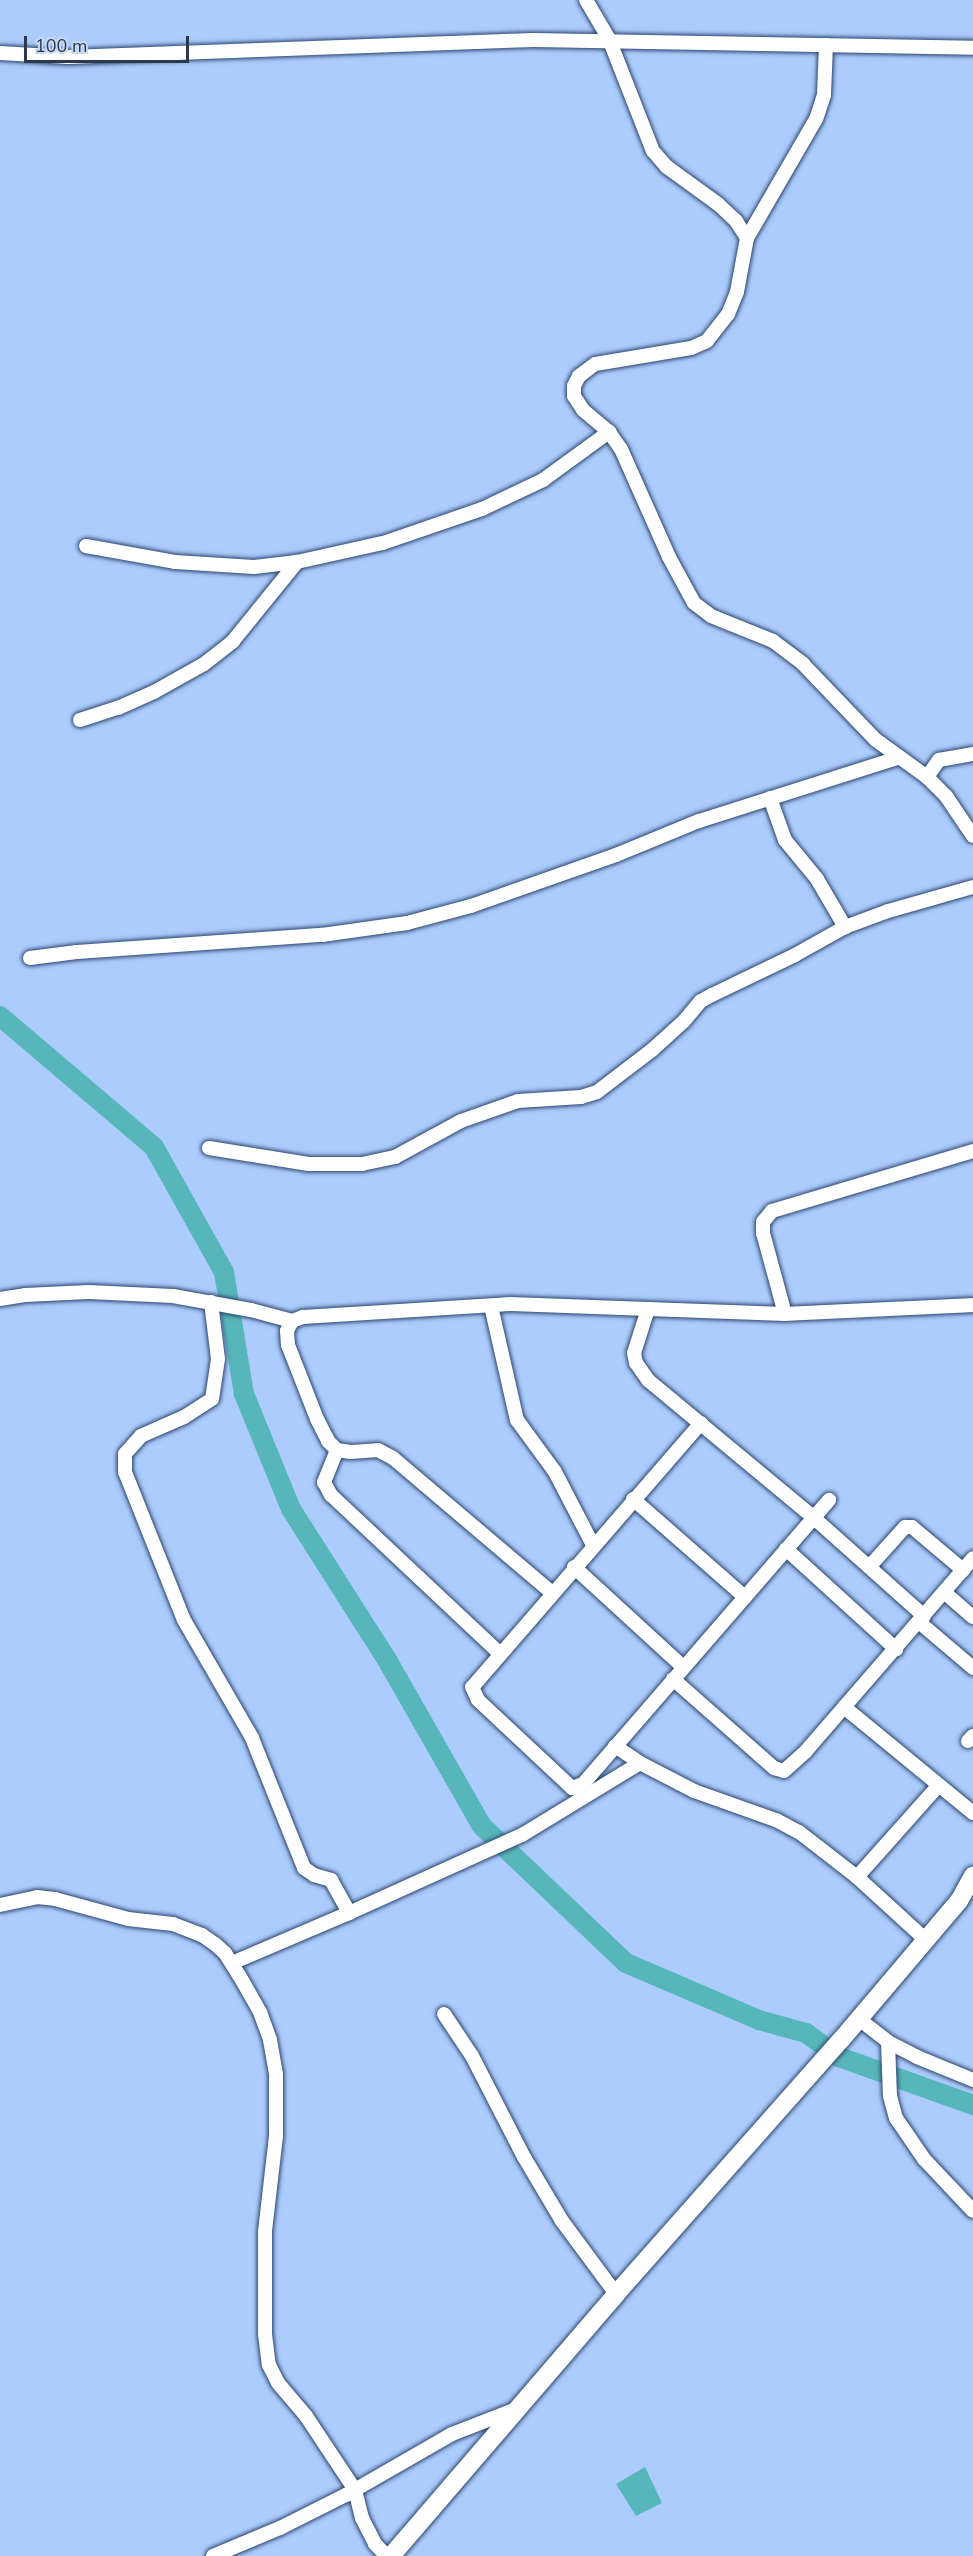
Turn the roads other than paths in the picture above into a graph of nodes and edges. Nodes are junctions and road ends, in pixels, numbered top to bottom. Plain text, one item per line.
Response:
1 (586, 0) edge
2 (609, 39) junction
3 (826, 45) junction
4 (973, 48) edge
5 (0, 53) edge
6 (747, 238) junction
7 (609, 432) junction
8 (86, 546) dead end
9 (297, 562) junction
10 (80, 720) dead end
11 (973, 754) edge
12 (898, 758) junction
13 (927, 777) junction
14 (770, 798) junction
15 (973, 836) edge
16 (973, 887) edge
17 (845, 927) junction
18 (30, 958) dead end
19 (209, 1148) dead end
20 (973, 1151) edge
21 (0, 1299) edge
22 (211, 1302) junction
23 (973, 1305) edge
24 (491, 1306) junction
25 (648, 1309) junction
26 (785, 1314) junction
27 (292, 1321) junction
28 (701, 1423) junction
29 (337, 1450) junction
30 (633, 1499) junction
31 (829, 1500) dead end
32 (813, 1517) junction
33 (593, 1545) junction
34 (786, 1549) junction
35 (973, 1558) edge
36 (574, 1567) junction
37 (869, 1567) junction
38 (963, 1570) junction
39 (551, 1592) junction
40 (944, 1592) junction
41 (745, 1597) junction
42 (973, 1617) edge
43 (921, 1619) junction
44 (896, 1649) junction
45 (500, 1653) junction
46 (683, 1667) junction
47 (973, 1668) edge
48 (673, 1679) junction
49 (844, 1707) junction
50 (615, 1746) junction
51 (640, 1763) junction
52 (939, 1785) junction
53 (973, 1813) edge
54 (973, 1876) edge
55 (857, 1877) junction
56 (966, 1895) edge
57 (0, 1905) edge
58 (350, 1913) junction
59 (926, 1940) junction
60 (232, 1963) junction
61 (444, 2014) dead end
62 (858, 2019) junction
63 (888, 2042) junction
64 (973, 2080) edge
65 (973, 2211) edge
66 (616, 2294) junction
67 (518, 2408) junction
68 (355, 2490) junction
69 (395, 2555) edge
70 (213, 2556) edge

1 - 2 street
2 - 3 street
2 - 5 street
2 - 6 street
3 - 4 street
3 - 6 street
6 - 7 street
7 - 9 street
7 - 12 street
8 - 9 street
9 - 10 street
11 - 13 street
12 - 13 street
12 - 14 street
13 - 15 street
14 - 17 street
14 - 18 street
16 - 17 street
17 - 19 street
20 - 26 street
21 - 22 street
22 - 27 street
22 - 58 street
23 - 26 street
24 - 25 street
24 - 27 street
24 - 33 street
25 - 26 street
25 - 28 street
27 - 29 street
28 - 30 street
28 - 32 street
29 - 39 street
29 - 45 street
30 - 33 street
30 - 41 street
31 - 32 street
32 - 34 street
32 - 37 street
33 - 36 street
34 - 41 street
34 - 44 street
35 - 38 street
36 - 39 street
36 - 46 street
37 - 38 street
37 - 43 street
38 - 40 street
39 - 45 street
40 - 42 street
40 - 43 street
41 - 46 street
43 - 44 street
43 - 47 street
44 - 49 street
45 - 50 street
46 - 48 street
48 - 49 street
48 - 50 street
49 - 52 street
50 - 51 street
51 - 55 street
51 - 58 street
52 - 53 street
52 - 55 street
54 - 56 main road
55 - 59 street
56 - 59 main road
57 - 60 street
58 - 60 street
59 - 62 main road
60 - 68 street
61 - 66 street
62 - 63 street
62 - 66 main road
63 - 64 street
63 - 65 street
66 - 67 main road
67 - 68 street
67 - 69 main road
68 - 69 street
68 - 70 street

